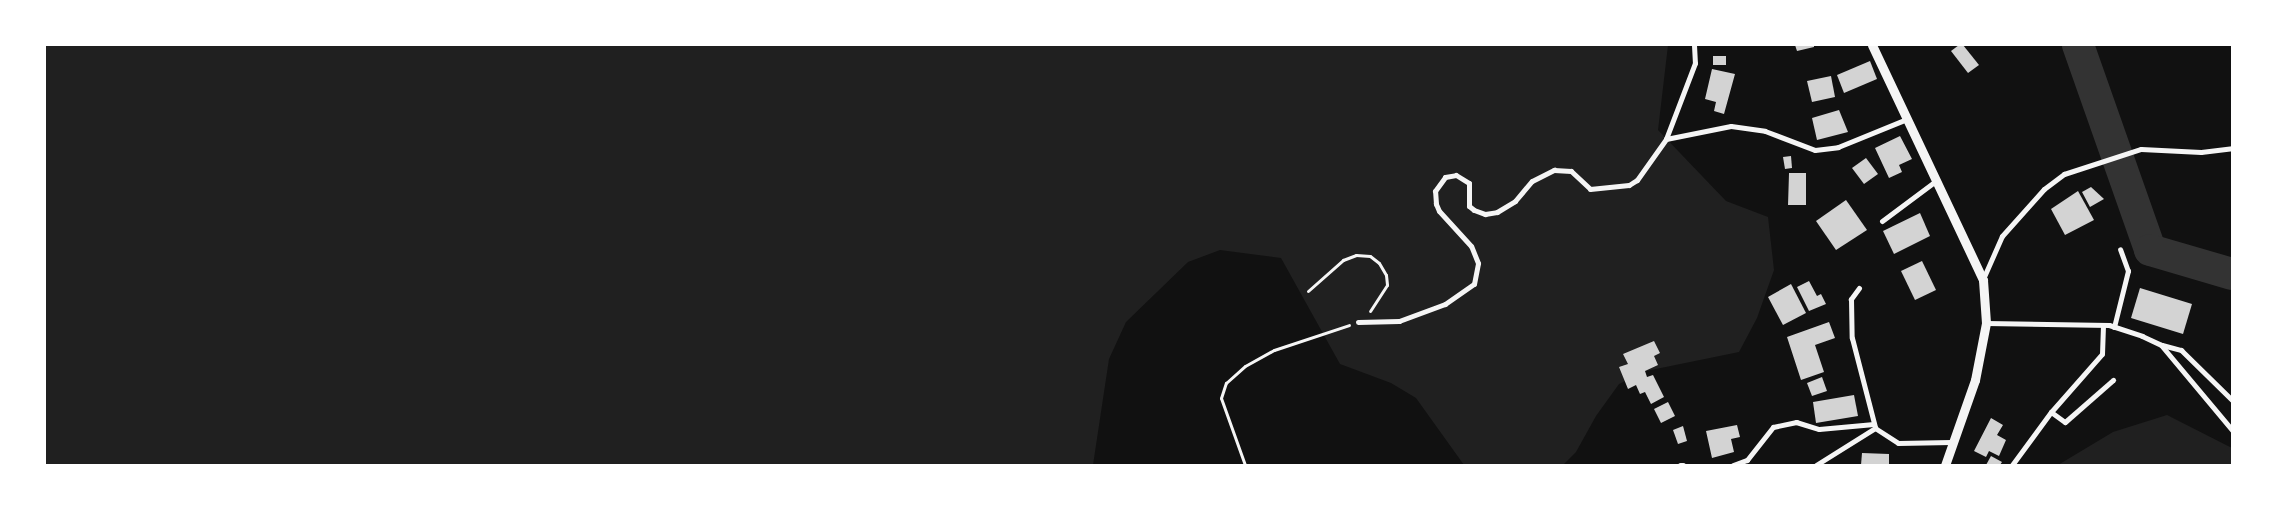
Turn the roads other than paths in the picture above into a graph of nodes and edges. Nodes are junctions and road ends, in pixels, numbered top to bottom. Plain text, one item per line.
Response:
1 (1694, 45) edge
2 (1872, 45) edge
3 (1907, 119) junction
4 (1666, 139) junction
5 (2232, 148) edge
6 (1937, 180) junction
7 (1882, 220) dead end
8 (2120, 249) dead end
9 (1983, 280) junction
10 (1859, 288) dead end
11 (1358, 322) road end
12 (1986, 323) junction
13 (2103, 325) junction
14 (2114, 327) junction
15 (2161, 345) junction
16 (2113, 380) dead end
17 (2232, 400) edge
18 (2051, 412) junction
19 (1874, 426) junction
20 (2232, 430) edge
21 (1951, 442) junction
22 (1733, 465) edge
23 (1816, 465) edge
24 (1945, 465) edge
25 (2012, 465) edge

1 - 4 street
2 - 3 street
3 - 4 street
3 - 6 street
4 - 11 street
5 - 9 street
6 - 7 street
6 - 9 street
8 - 14 street
9 - 12 street
10 - 19 street
12 - 13 street
12 - 21 street
13 - 14 street
13 - 18 street
14 - 15 street
15 - 17 street
15 - 20 street
16 - 18 street
18 - 25 street
19 - 21 street
19 - 22 street
19 - 23 street
21 - 24 street

